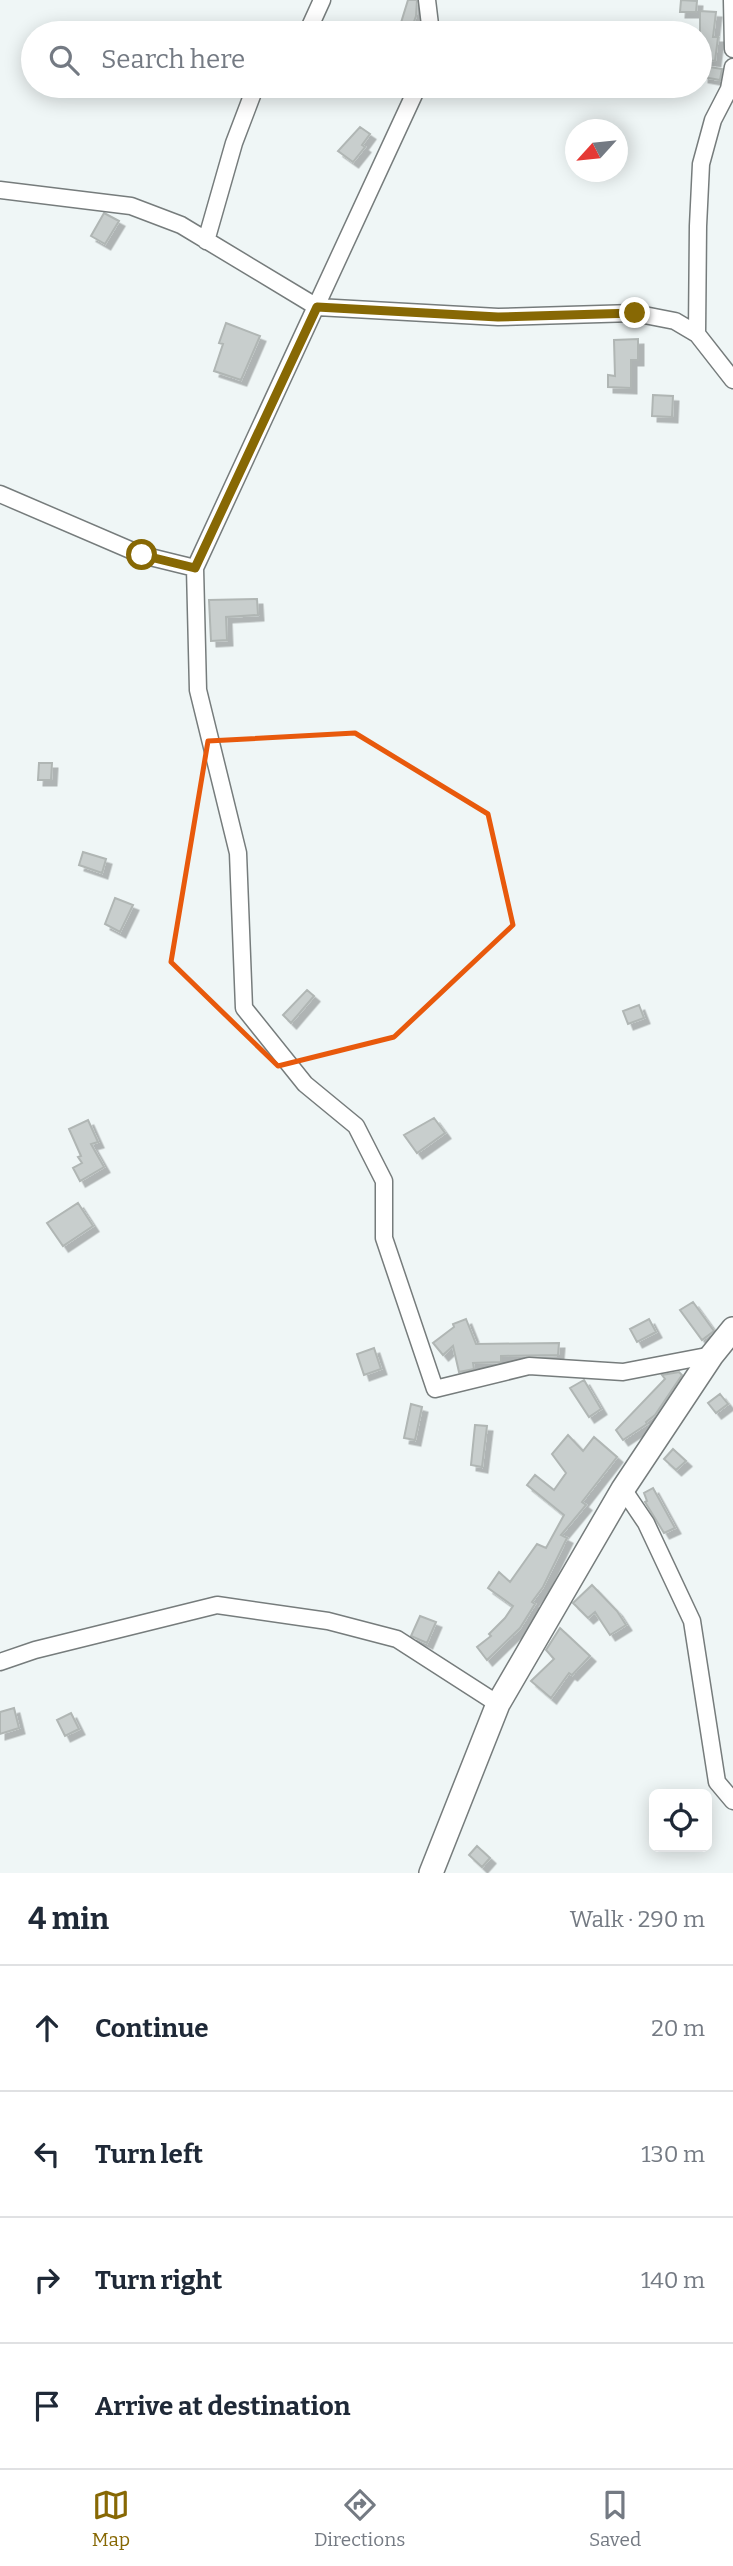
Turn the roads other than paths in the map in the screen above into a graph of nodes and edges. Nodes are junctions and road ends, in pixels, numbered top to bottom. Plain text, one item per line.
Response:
1 (322, 0) edge
2 (427, 0) edge
3 (732, 0) edge
4 (312, 21) edge
5 (430, 21) edge
6 (733, 49) edge
7 (733, 66) edge
8 (251, 98) edge
9 (413, 98) edge
10 (0, 190) edge
11 (206, 242) junction
12 (317, 307) junction
13 (697, 334) junction
14 (733, 380) edge
15 (0, 494) edge
16 (195, 568) junction
17 (733, 1329) edge
18 (712, 1355) junction
19 (623, 1489) junction
20 (0, 1662) edge
21 (498, 1704) junction
22 (733, 1801) edge
23 (431, 1873) edge

1 - 4 street
2 - 5 street
3 - 6 street
7 - 13 street
8 - 11 street
9 - 12 street
10 - 11 street
11 - 12 street
12 - 13 street
12 - 16 street
13 - 14 street
15 - 16 street
16 - 18 street
17 - 18 street
18 - 19 street
19 - 21 street
19 - 22 street
20 - 21 street
21 - 23 street

